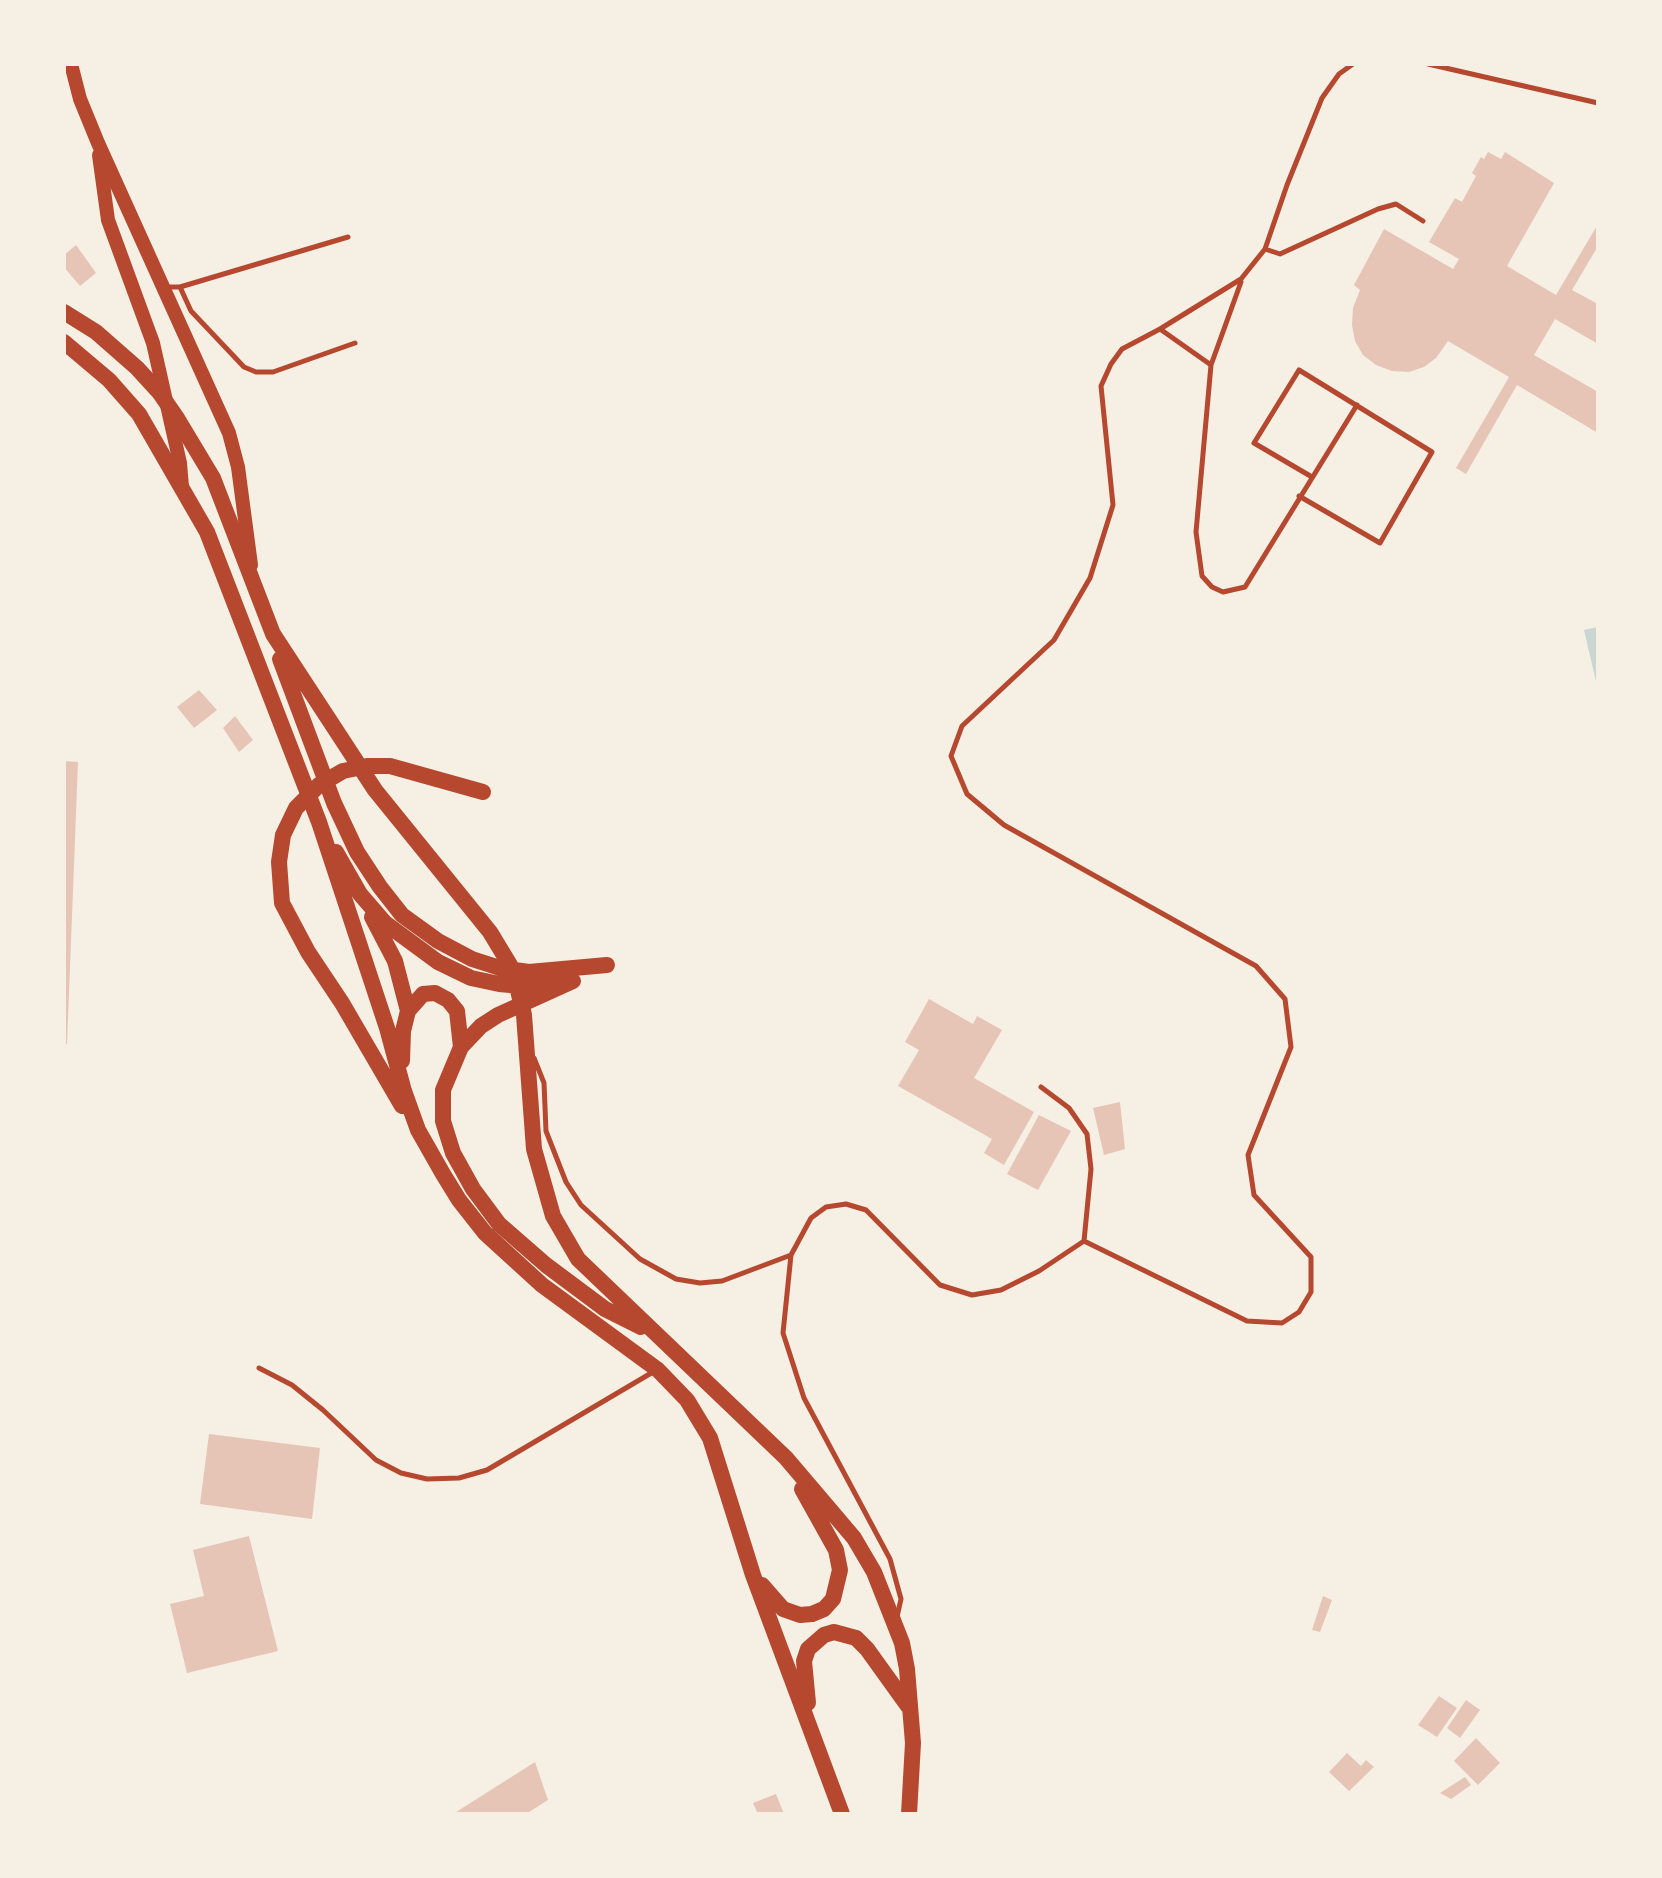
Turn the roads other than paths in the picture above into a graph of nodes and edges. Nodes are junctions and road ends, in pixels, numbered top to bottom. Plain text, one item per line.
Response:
1 (71, 64) edge
2 (1353, 64) edge
3 (1428, 64) edge
4 (1598, 103) edge
5 (98, 143) junction
6 (129, 212) junction
7 (108, 220) junction
8 (1423, 221) dead end
9 (348, 237) dead end
10 (1265, 249) junction
11 (1241, 279) junction
12 (163, 287) junction
13 (180, 287) junction
14 (64, 312) edge
15 (1160, 329) junction
16 (64, 342) edge
17 (355, 343) dead end
18 (1211, 365) junction
19 (1357, 405) junction
20 (1312, 477) junction
21 (182, 488) junction
22 (1299, 496) junction
23 (254, 582) junction
24 (273, 634) junction
25 (483, 792) dead end
26 (319, 822) junction
27 (360, 894) junction
28 (573, 981) junction
29 (408, 1011) junction
30 (526, 1040) junction
31 (461, 1047) junction
32 (1041, 1087) dead end
33 (404, 1091) junction
34 (418, 1130) junction
35 (1084, 1241) junction
36 (791, 1255) junction
37 (657, 1335) junction
38 (259, 1368) dead end
39 (658, 1370) junction
40 (786, 1458) junction
41 (753, 1575) junction
42 (895, 1626) junction
43 (909, 1707) junction
44 (812, 1737) junction
45 (842, 1814) edge
46 (909, 1814) edge

1 - 5 street
2 - 10 lane
3 - 4 lane
5 - 6 street
5 - 7 street
6 - 7 street
6 - 12 street
7 - 21 street
8 - 10 lane
9 - 13 lane
10 - 11 lane
11 - 15 lane
11 - 18 lane
12 - 13 lane
12 - 23 street
13 - 17 lane
14 - 23 main road
15 - 18 lane
15 - 35 lane
16 - 21 main road
18 - 22 lane
19 - 20 lane
19 - 20 lane
19 - 22 lane
20 - 22 lane
21 - 26 main road
23 - 24 main road
24 - 28 main road
24 - 30 main road
25 - 34 main road
26 - 27 main road
26 - 33 main road
27 - 28 main road
27 - 29 main road
28 - 31 main road
29 - 31 main road
29 - 33 main road
30 - 36 lane
30 - 37 main road
31 - 37 main road
32 - 35 lane
33 - 34 main road
34 - 39 main road
35 - 36 lane
36 - 42 lane
37 - 40 main road
38 - 39 lane
39 - 41 main road
40 - 41 main road
40 - 42 main road
41 - 44 main road
42 - 43 main road
43 - 44 main road
43 - 46 main road
44 - 45 main road

